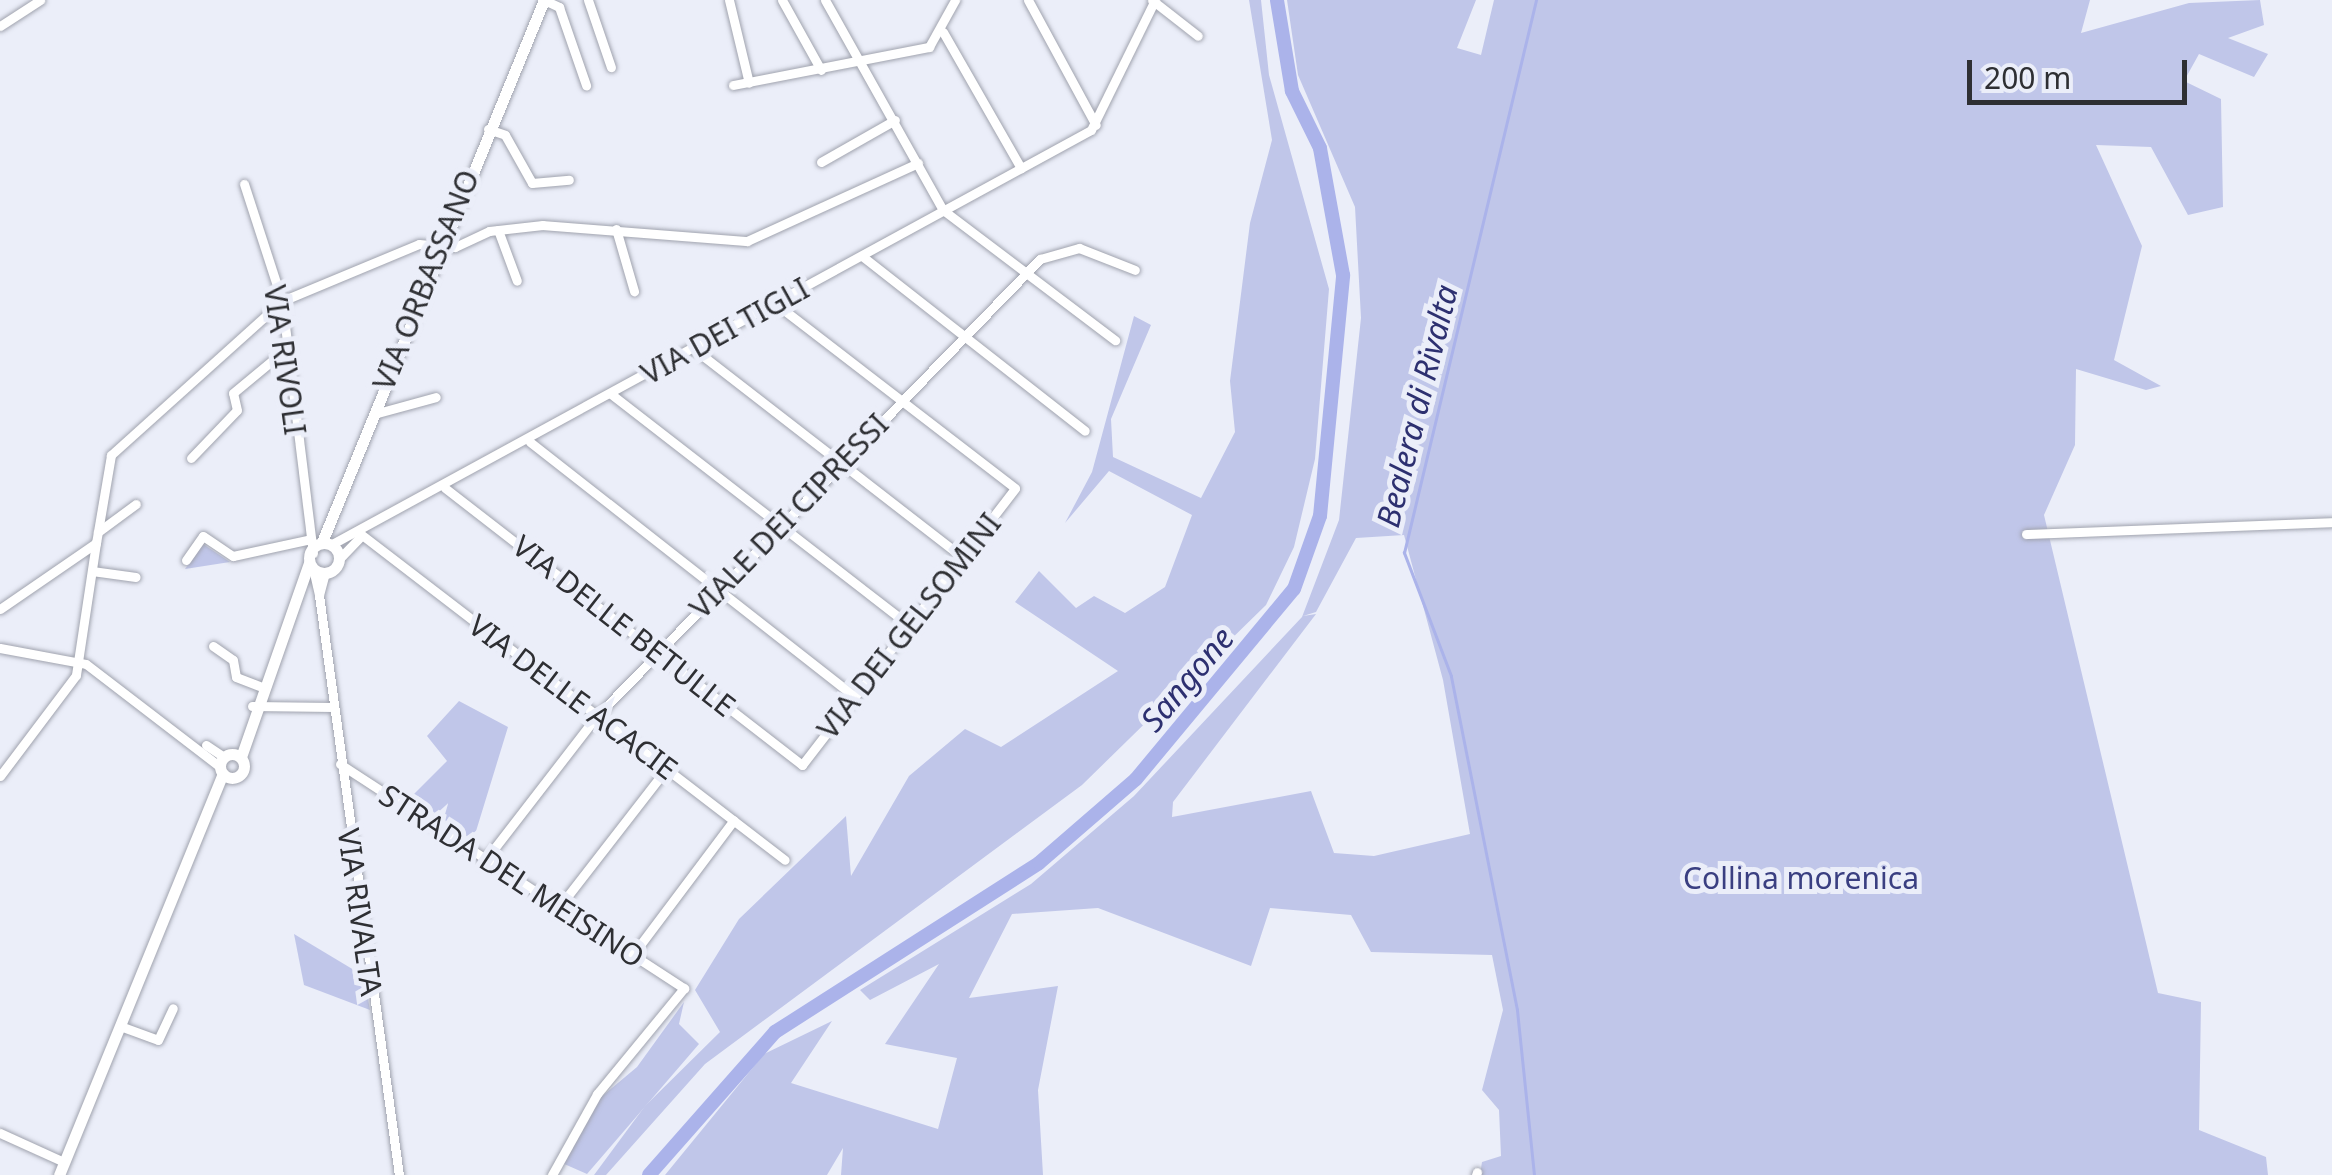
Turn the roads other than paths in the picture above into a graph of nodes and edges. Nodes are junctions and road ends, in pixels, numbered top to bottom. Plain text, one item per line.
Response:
1 (40, 0) edge
2 (535, 0) edge
3 (544, 0) edge
4 (588, 0) edge
5 (729, 0) edge
6 (782, 0) edge
7 (826, 0) edge
8 (954, 0) edge
9 (1028, 0) edge
10 (1154, 1) edge
11 (0, 26) edge
12 (943, 32) junction
13 (1198, 36) dead end
14 (524, 42) junction
15 (860, 62) junction
16 (611, 67) dead end
17 (820, 70) junction
18 (749, 83) junction
19 (586, 84) dead end
20 (733, 85) dead end
21 (895, 120) junction
22 (1094, 128) junction
23 (488, 129) junction
24 (821, 162) dead end
25 (918, 163) junction
26 (1021, 168) junction
27 (569, 180) dead end
28 (244, 184) dead end
29 (943, 210) junction
30 (616, 229) junction
31 (498, 230) junction
32 (440, 245) junction
33 (862, 256) junction
34 (1135, 270) dead end
35 (1026, 274) junction
36 (517, 281) dead end
37 (634, 292) dead end
38 (282, 301) junction
39 (775, 304) junction
40 (964, 336) junction
41 (1115, 340) dead end
42 (694, 348) junction
43 (286, 349) junction
44 (611, 394) junction
45 (436, 397) dead end
46 (904, 398) junction
47 (371, 415) junction
48 (1085, 431) dead end
49 (530, 442) junction
50 (191, 458) dead end
51 (842, 463) junction
52 (445, 488) junction
53 (136, 504) dead end
54 (2332, 522) edge
55 (780, 526) junction
56 (362, 534) junction
57 (2026, 534) dead end
58 (97, 537) junction
59 (307, 540) junction
60 (329, 543) junction
61 (962, 557) junction
62 (339, 559) junction
63 (186, 560) dead end
64 (315, 566) junction
65 (92, 571) junction
66 (136, 577) dead end
67 (718, 589) junction
68 (0, 609) edge
69 (910, 626) junction
70 (212, 646) dead end
71 (0, 648) edge
72 (657, 652) junction
73 (80, 662) junction
74 (260, 686) junction
75 (855, 696) junction
76 (252, 706) junction
77 (333, 707) junction
78 (596, 717) junction
79 (228, 764) junction
80 (340, 764) junction
81 (802, 764) joint
82 (667, 768) junction
83 (0, 776) edge
84 (734, 820) junction
85 (785, 860) dead end
86 (483, 862) junction
87 (556, 911) junction
88 (631, 957) junction
89 (173, 1008) dead end
90 (120, 1026) junction
91 (0, 1133) edge
92 (64, 1162) junction
93 (552, 1174) edge
94 (59, 1175) edge
95 (399, 1175) edge

1 - 11 street
2 - 14 main road, VIA ORBASSANO
3 - 14 main road, VIA ORBASSANO
3 - 19 street, VIA ORBASSANO
4 - 16 street
5 - 18 street
6 - 17 street
7 - 15 street
8 - 12 street
9 - 22 street
10 - 13 street
10 - 22 street
12 - 15 street
12 - 26 street
14 - 23 main road, VIA ORBASSANO
15 - 17 street
15 - 21 street
17 - 18 street
18 - 20 street
21 - 24 street
21 - 25 street
22 - 26 street, VIA DEI TIGLI
23 - 27 street
23 - 32 main road, VIA ORBASSANO
25 - 29 street
25 - 30 street
26 - 29 street, VIA DEI TIGLI
28 - 38 street, VIA RIVOLI
29 - 33 street, VIA DEI TIGLI
29 - 35 street
30 - 31 street
30 - 37 street
31 - 32 street
31 - 36 street
32 - 38 street
32 - 47 main road, VIA ORBASSANO
33 - 39 street, VIA DEI TIGLI
33 - 40 street
34 - 35 street, VIALE DEI CIPRESSI
35 - 40 street, VIALE DEI CIPRESSI
35 - 41 street
38 - 43 street, VIA RIVOLI
38 - 58 street
39 - 42 street, VIA DEI TIGLI
39 - 46 street
40 - 46 street, VIALE DEI CIPRESSI
40 - 48 street
42 - 44 street, VIA DEI TIGLI
42 - 51 street
43 - 50 street
43 - 59 street, VIA RIVOLI
44 - 49 street, VIA DEI TIGLI
44 - 55 street
45 - 47 street
46 - 51 street, VIALE DEI CIPRESSI
46 - 61 street, VIA DEI GELSOMINI
47 - 60 main road, VIA ORBASSANO
49 - 52 street, VIA DEI TIGLI
49 - 67 street
51 - 55 street, VIALE DEI CIPRESSI
51 - 61 street
52 - 56 street, VIA DEI TIGLI
52 - 72 street, VIA DELLE BETULLE
53 - 58 street
54 - 57 street
55 - 67 street, VIALE DEI CIPRESSI
55 - 69 street
56 - 60 street, VIA DEI TIGLI
56 - 62 street, VIA DEI TIGLI
56 - 78 street, VIA DELLE ACACIE
58 - 65 street
58 - 68 street
59 - 60 street
59 - 63 street
59 - 64 street, VIA RIVOLI
60 - 62 main road, VIA ORBASSANO
60 - 64 main road
61 - 69 street, VIA DEI GELSOMINI
62 - 64 main road
64 - 74 main road
64 - 77 street, VIA RIVALTA
65 - 66 street
65 - 73 street
67 - 72 street, VIALE DEI CIPRESSI
67 - 75 street
69 - 75 street, VIA DEI GELSOMINI
70 - 74 street
71 - 73 street
72 - 78 street, VIALE DEI CIPRESSI
72 - 81 street, VIA DELLE BETULLE
73 - 79 street
73 - 83 street
74 - 76 main road
75 - 81 street, VIA DEI GELSOMINI
76 - 77 street
76 - 79 main road
77 - 80 street, VIA RIVALTA
78 - 82 street, VIA DELLE ACACIE
78 - 86 street, VIALE DEI CIPRESSI
79 - 90 main road
80 - 86 street, STRADA DEL MEISINO
80 - 95 street, VIA RIVALTA
82 - 84 street, VIA DELLE ACACIE
82 - 87 street
84 - 85 street, VIA DELLE ACACIE
84 - 88 street
86 - 87 street, STRADA DEL MEISINO
87 - 88 street, STRADA DEL MEISINO
88 - 93 street, STRADA DEL MEISINO
89 - 90 street
90 - 92 main road
91 - 92 street
92 - 94 main road

